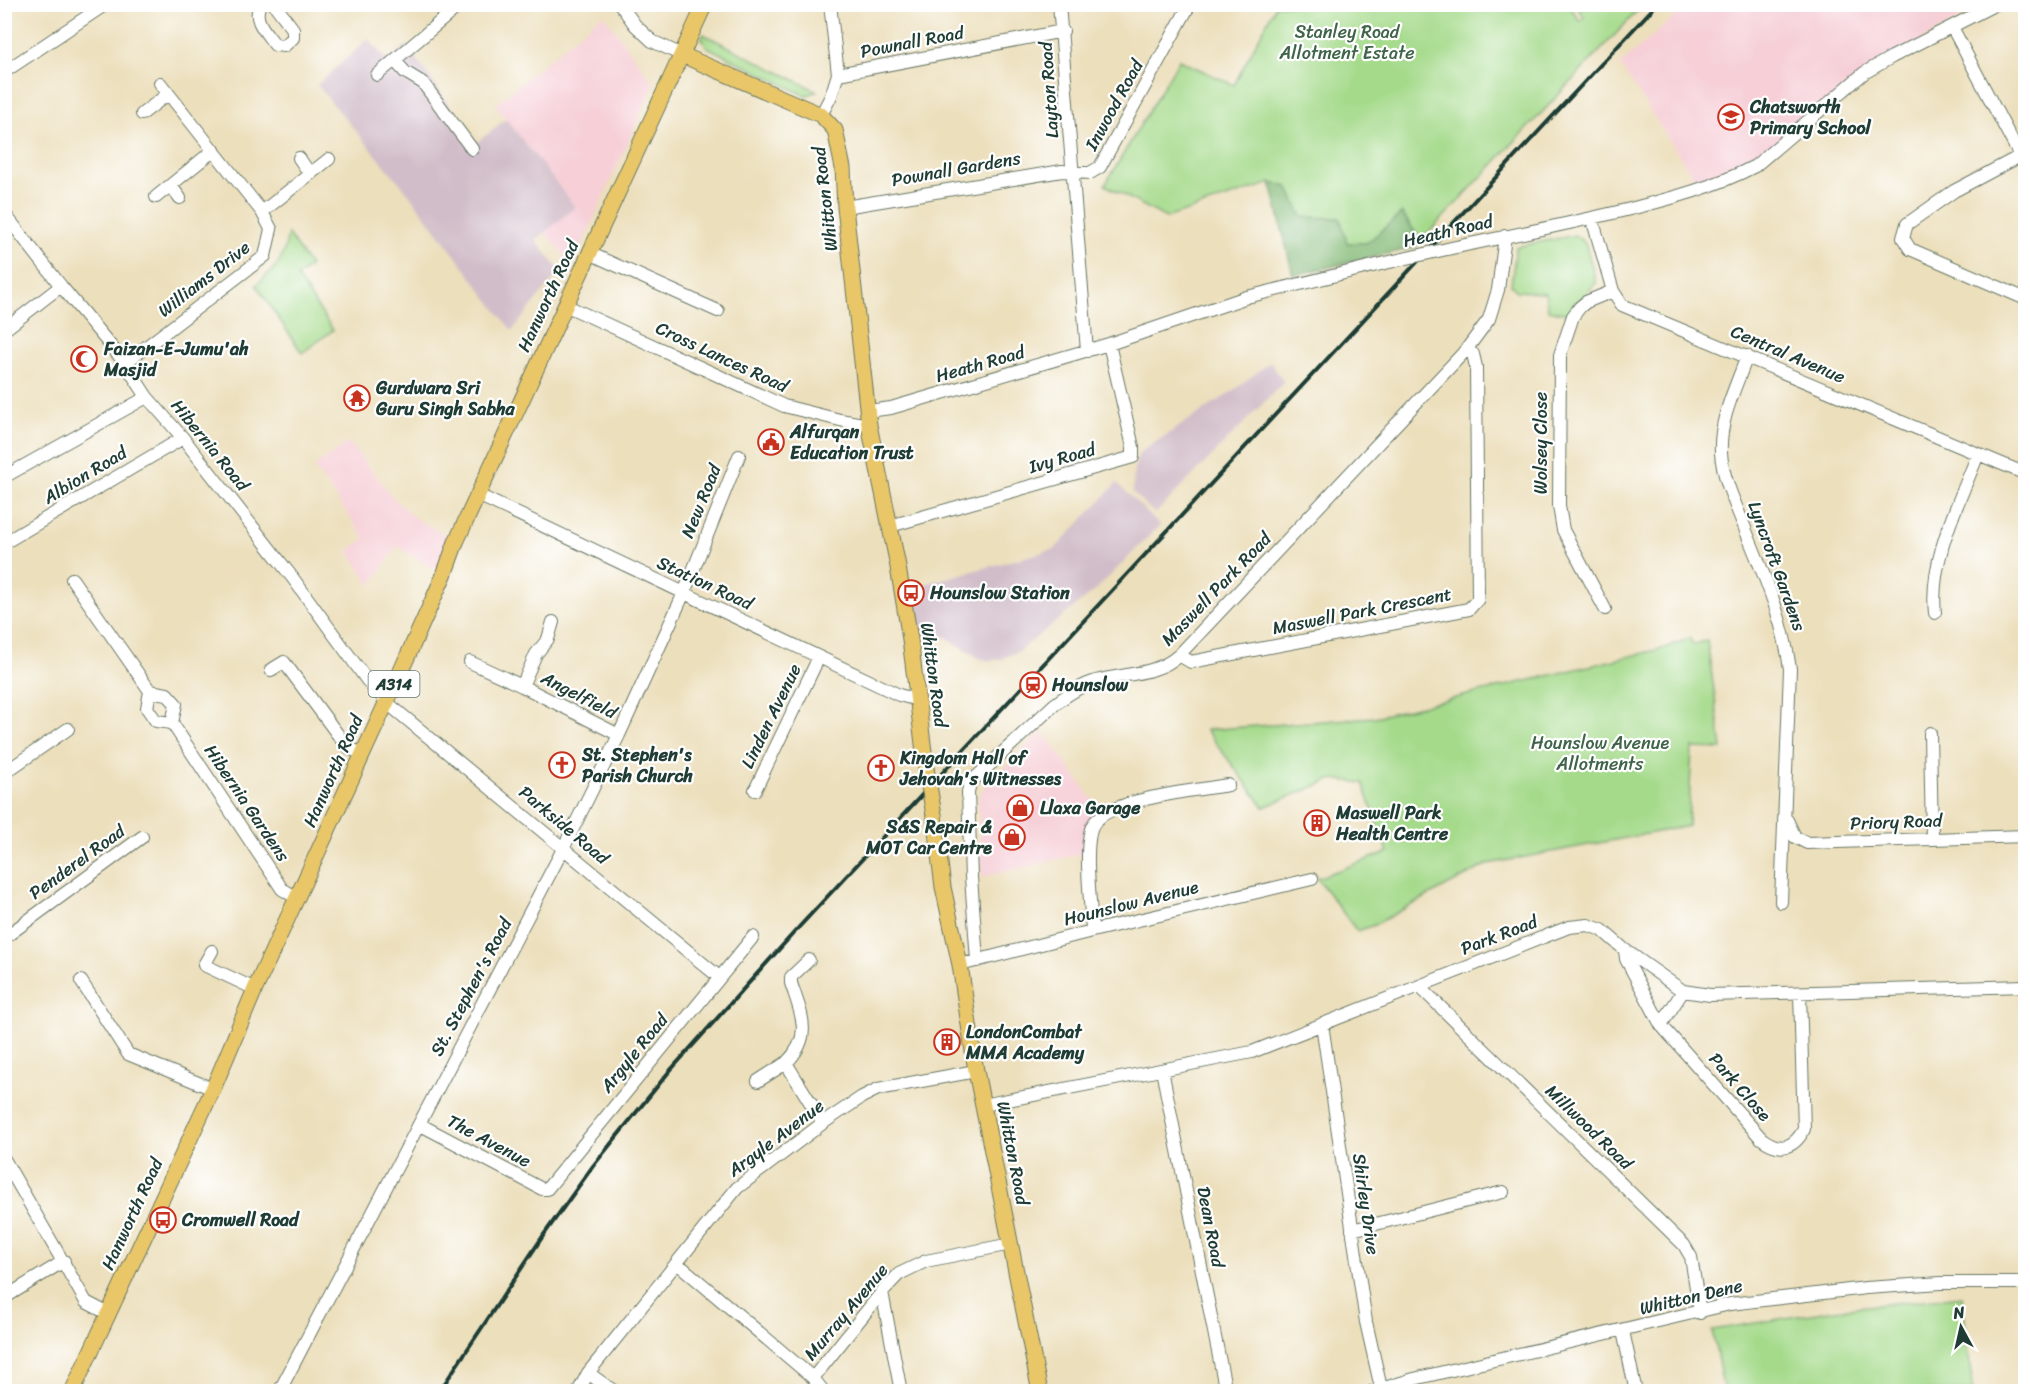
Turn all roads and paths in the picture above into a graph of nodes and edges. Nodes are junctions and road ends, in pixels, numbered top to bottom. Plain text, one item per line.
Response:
1 (106, 4) edge
2 (260, 4) edge
3 (274, 4) edge
4 (461, 4) edge
5 (620, 4) edge
6 (705, 4) edge
7 (830, 4) edge
8 (1059, 4) edge
9 (1190, 4) edge
10 (1996, 4) edge
11 (1952, 27) junction
12 (1063, 31) junction
13 (682, 55) junction
14 (395, 61) junction
15 (4, 72) edge
16 (838, 74) junction
17 (377, 75) dead end
18 (160, 83) dead end
19 (168, 94) junction
20 (142, 114) dead end
21 (820, 115) junction
22 (472, 148) dead end
23 (214, 150) junction
24 (2023, 155) edge
25 (299, 158) dead end
26 (329, 159) dead end
27 (1074, 173) junction
28 (310, 174) junction
29 (171, 186) junction
30 (156, 197) dead end
31 (180, 198) dead end
32 (845, 207) junction
33 (262, 212) junction
34 (4, 213) edge
35 (1592, 218) junction
36 (1505, 236) junction
37 (589, 253) junction
38 (61, 286) junction
39 (1613, 291) junction
40 (2025, 299) edge
41 (566, 304) junction
42 (718, 311) dead end
43 (4, 330) edge
44 (1109, 344) junction
45 (1466, 350) junction
46 (1087, 351) junction
47 (1747, 356) junction
48 (124, 363) junction
49 (147, 397) junction
50 (869, 418) junction
51 (183, 438) junction
52 (1978, 454) junction
53 (739, 456) dead end
54 (2025, 474) edge
55 (4, 477) edge
56 (478, 495) junction
57 (890, 526) junction
58 (4, 543) edge
59 (72, 579) dead end
60 (684, 593) junction
61 (1605, 609) dead end
62 (1935, 613) dead end
63 (553, 622) dead end
64 (1179, 655) junction
65 (819, 657) junction
66 (470, 662) dead end
67 (272, 670) dead end
68 (522, 686) junction
69 (150, 691) junction
70 (386, 700) junction
71 (918, 700) junction
72 (172, 723) junction
73 (68, 729) dead end
74 (1930, 733) dead end
75 (620, 735) junction
76 (363, 754) junction
77 (4, 773) edge
78 (1228, 785) dead end
79 (755, 790) dead end
80 (1785, 813) junction
81 (2025, 836) edge
82 (142, 837) dead end
83 (1932, 839) junction
84 (564, 847) junction
85 (1312, 879) dead end
86 (297, 898) junction
87 (1781, 903) dead end
88 (1092, 931) junction
89 (753, 937) dead end
90 (4, 938) edge
91 (1626, 950) junction
92 (212, 951) dead end
93 (809, 960) dead end
94 (977, 961) junction
95 (960, 965) junction
96 (719, 977) junction
97 (81, 981) dead end
98 (1419, 986) junction
99 (2025, 986) edge
100 (255, 989) junction
101 (1683, 991) junction
102 (1800, 993) junction
103 (1322, 1024) junction
104 (1661, 1025) junction
105 (786, 1063) junction
106 (1162, 1070) junction
107 (976, 1071) junction
108 (758, 1081) dead end
109 (213, 1089) junction
110 (983, 1105) junction
111 (823, 1123) junction
112 (419, 1124) junction
113 (6, 1163) edge
114 (542, 1189) joint
115 (1503, 1192) dead end
116 (1352, 1230) junction
117 (1011, 1244) junction
118 (64, 1261) junction
119 (677, 1263) junction
120 (2025, 1283) edge
121 (882, 1292) junction
122 (4, 1298) edge
123 (107, 1313) junction
124 (1700, 1313) junction
125 (1623, 1331) junction
126 (588, 1373) junction
127 (813, 1378) junction
128 (1376, 1390) edge
129 (72, 1392) edge
130 (279, 1392) edge
131 (578, 1392) edge
132 (615, 1392) edge
133 (824, 1392) edge
134 (901, 1392) edge
135 (1040, 1392) edge
136 (1226, 1392) edge
137 (1636, 1392) edge

1 - 15 street
2 - 3 street
4 - 14 street
5 - 13 street
6 - 13 main road, Hanworth Road / A314
7 - 16 street
8 - 12 street, Layton Road
9 - 27 street, Inwood Road
10 - 11 street, Heath Road
11 - 24 street
11 - 35 street, Heath Road
12 - 16 street, Pownall Road
12 - 27 street, Layton Road
13 - 21 main road
13 - 37 main road, Hanworth Road / A314
14 - 17 street
14 - 22 street
16 - 21 street
18 - 19 street, Williams Drive
19 - 20 street
19 - 23 street, Williams Drive
21 - 32 main road, Whitton Road
23 - 29 street
23 - 33 street, Williams Drive
24 - 40 street
25 - 28 street
26 - 28 street
27 - 32 street, Pownall Gardens
27 - 46 street
28 - 33 street
29 - 30 street
29 - 31 street
32 - 50 main road, Whitton Road
33 - 48 street, Williams Drive
34 - 38 street, Hibernia Road
35 - 36 street, Heath Road
35 - 39 street
36 - 44 street, Heath Road, bridge
36 - 45 street, Maswell Park Road
37 - 41 main road, Hanworth Road / A314
37 - 42 street
38 - 43 street
38 - 48 street, Hibernia Road
39 - 47 street, Central Avenue
39 - 61 street, Wolsey Close
41 - 50 street, Cross Lances Road
41 - 56 main road, Hanworth Road / A314
44 - 46 street, Heath Road
44 - 57 street, Ivy Road
45 - 64 street, Maswell Park Road
45 - 64 street, Maswell Park Crescent
46 - 50 street, Heath Road
47 - 52 street, Central Avenue
47 - 80 street, Lyncroft Gardens
48 - 49 street, Hibernia Road
49 - 51 street, Hibernia Road
49 - 55 street
50 - 57 main road, Whitton Road
51 - 58 street, Albion Road
51 - 70 street, Hibernia Road
52 - 54 street, Central Avenue
52 - 62 street
53 - 60 street, New Road
56 - 60 street, Station Road
56 - 70 main road, Hanworth Road / A314
57 - 71 main road, Whitton Road
59 - 69 street, Hibernia Gardens
60 - 65 street, Station Road
60 - 75 street, St. Stephen's Road
63 - 68 street, Angelfield
64 - 94 street, Maswell Park Road
65 - 71 street, Station Road
65 - 79 street, Linden Avenue
66 - 68 street
67 - 76 street
68 - 75 street, Angelfield
69 - 72 street, Hibernia Gardens
69 - 72 street, Hibernia Gardens
70 - 76 main road, Hanworth Road / A314
70 - 84 street, Parkside Road
71 - 95 main road, Whitton Road, bridge
72 - 86 street, Hibernia Gardens
73 - 77 street
74 - 83 street
75 - 84 street, St. Stephen's Road
76 - 86 main road, Hanworth Road / A314
78 - 88 street
80 - 83 street, Priory Road
80 - 87 street, Lyncroft Gardens
81 - 83 street, Priory Road
82 - 90 street, Penderel Road
84 - 96 street, Parkside Road
84 - 112 street, St. Stephen's Road
85 - 88 street, Hounslow Avenue
86 - 100 main road, Hanworth Road / A314
88 - 94 street, Hounslow Avenue
89 - 96 street, Argyle Road
91 - 98 street, Park Road
91 - 101 street, Park Road
91 - 104 street, Park Close
92 - 100 street
93 - 105 street
94 - 95 street, Hounslow Avenue
95 - 107 main road, Whitton Road
96 - 114 street, Argyle Road
97 - 109 street
98 - 103 street, Park Road
98 - 124 street, Millwood Road
99 - 102 street, Park Road
100 - 109 main road, Hanworth Road / A314
101 - 102 street, Park Road
101 - 104 street
102 - 104 street, Park Close
103 - 106 street, Park Road
103 - 116 street, Shirley Drive
105 - 108 street
105 - 111 street
106 - 110 street, Park Road
106 - 136 street, Dean Road
107 - 110 main road, Whitton Road
107 - 111 street, Argyle Avenue
109 - 123 main road, Hanworth Road / A314
110 - 117 main road, Whitton Road
111 - 119 street, Argyle Avenue
112 - 114 street, The Avenue
112 - 130 street, St. Stephen's Road
113 - 118 street
115 - 116 street
116 - 128 street, Shirley Drive
117 - 121 street, Murray Avenue
117 - 135 main road, Whitton Road
118 - 122 street
118 - 123 street
119 - 126 street, Argyle Avenue
119 - 127 street
120 - 124 street, Whitton Dene
121 - 127 street, Murray Avenue
121 - 134 street
123 - 129 main road, Hanworth Road / A314
124 - 125 street, Whitton Dene
125 - 128 street, Whitton Dene
125 - 137 street
126 - 131 street, Argyle Avenue
126 - 132 street
127 - 133 street

